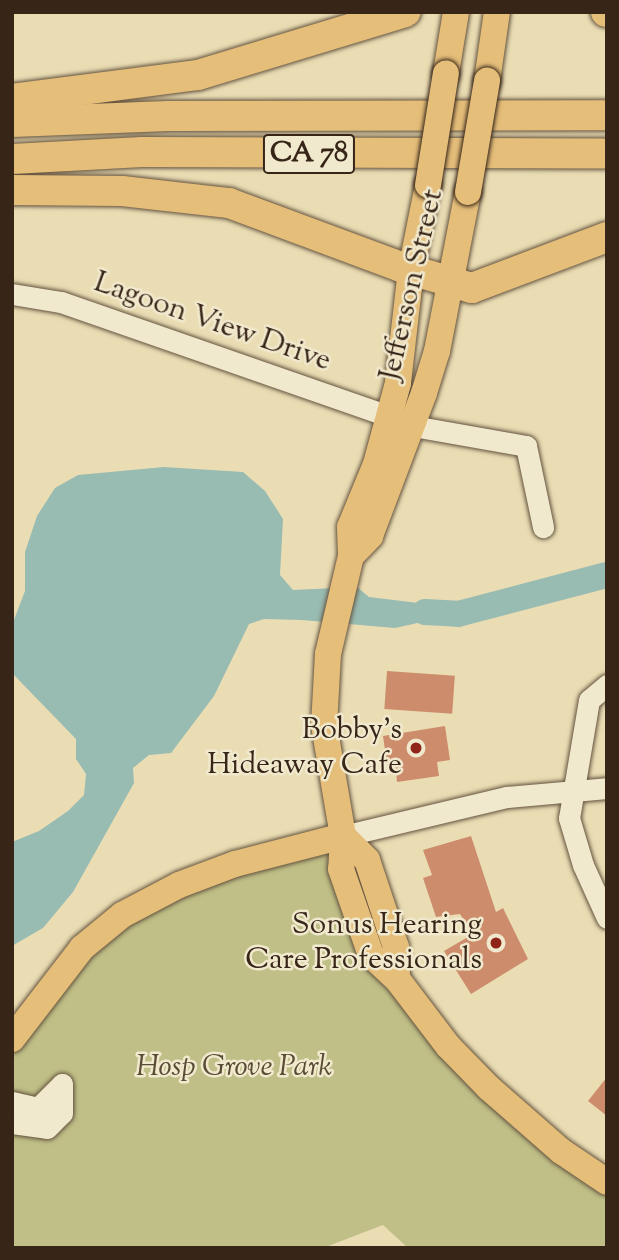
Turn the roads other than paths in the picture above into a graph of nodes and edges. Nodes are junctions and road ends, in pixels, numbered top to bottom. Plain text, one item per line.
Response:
1 (406, 12) edge
2 (456, 12) edge
3 (497, 12) edge
4 (12, 99) edge
5 (607, 115) edge
6 (12, 122) edge
7 (607, 154) edge
8 (12, 159) edge
9 (12, 190) edge
10 (607, 237) edge
11 (411, 270) junction
12 (451, 280) junction
13 (12, 294) edge
14 (402, 422) junction
15 (543, 527) dead end
16 (607, 685) edge
17 (607, 788) edge
18 (575, 793) junction
19 (343, 836) junction
20 (607, 918) edge
21 (12, 1039) edge
22 (12, 1102) edge
23 (12, 1123) edge
24 (607, 1182) edge

1 - 4 highway
2 - 11 main road, Jefferson Street, bridge
3 - 12 main road, Jefferson Street, bridge
5 - 6 highway, CA 78
7 - 8 highway, CA 78
9 - 11 highway
10 - 12 highway
11 - 12 highway
11 - 14 main road, Jefferson Street
12 - 14 main road, Jefferson Street
13 - 14 street, Lagoon View Drive
14 - 15 street, Lagoon View Drive
14 - 19 main road, Jefferson Street
16 - 18 street
17 - 18 street
18 - 19 street
18 - 20 street
19 - 21 main road
19 - 24 main road, Jefferson Street
22 - 23 street

